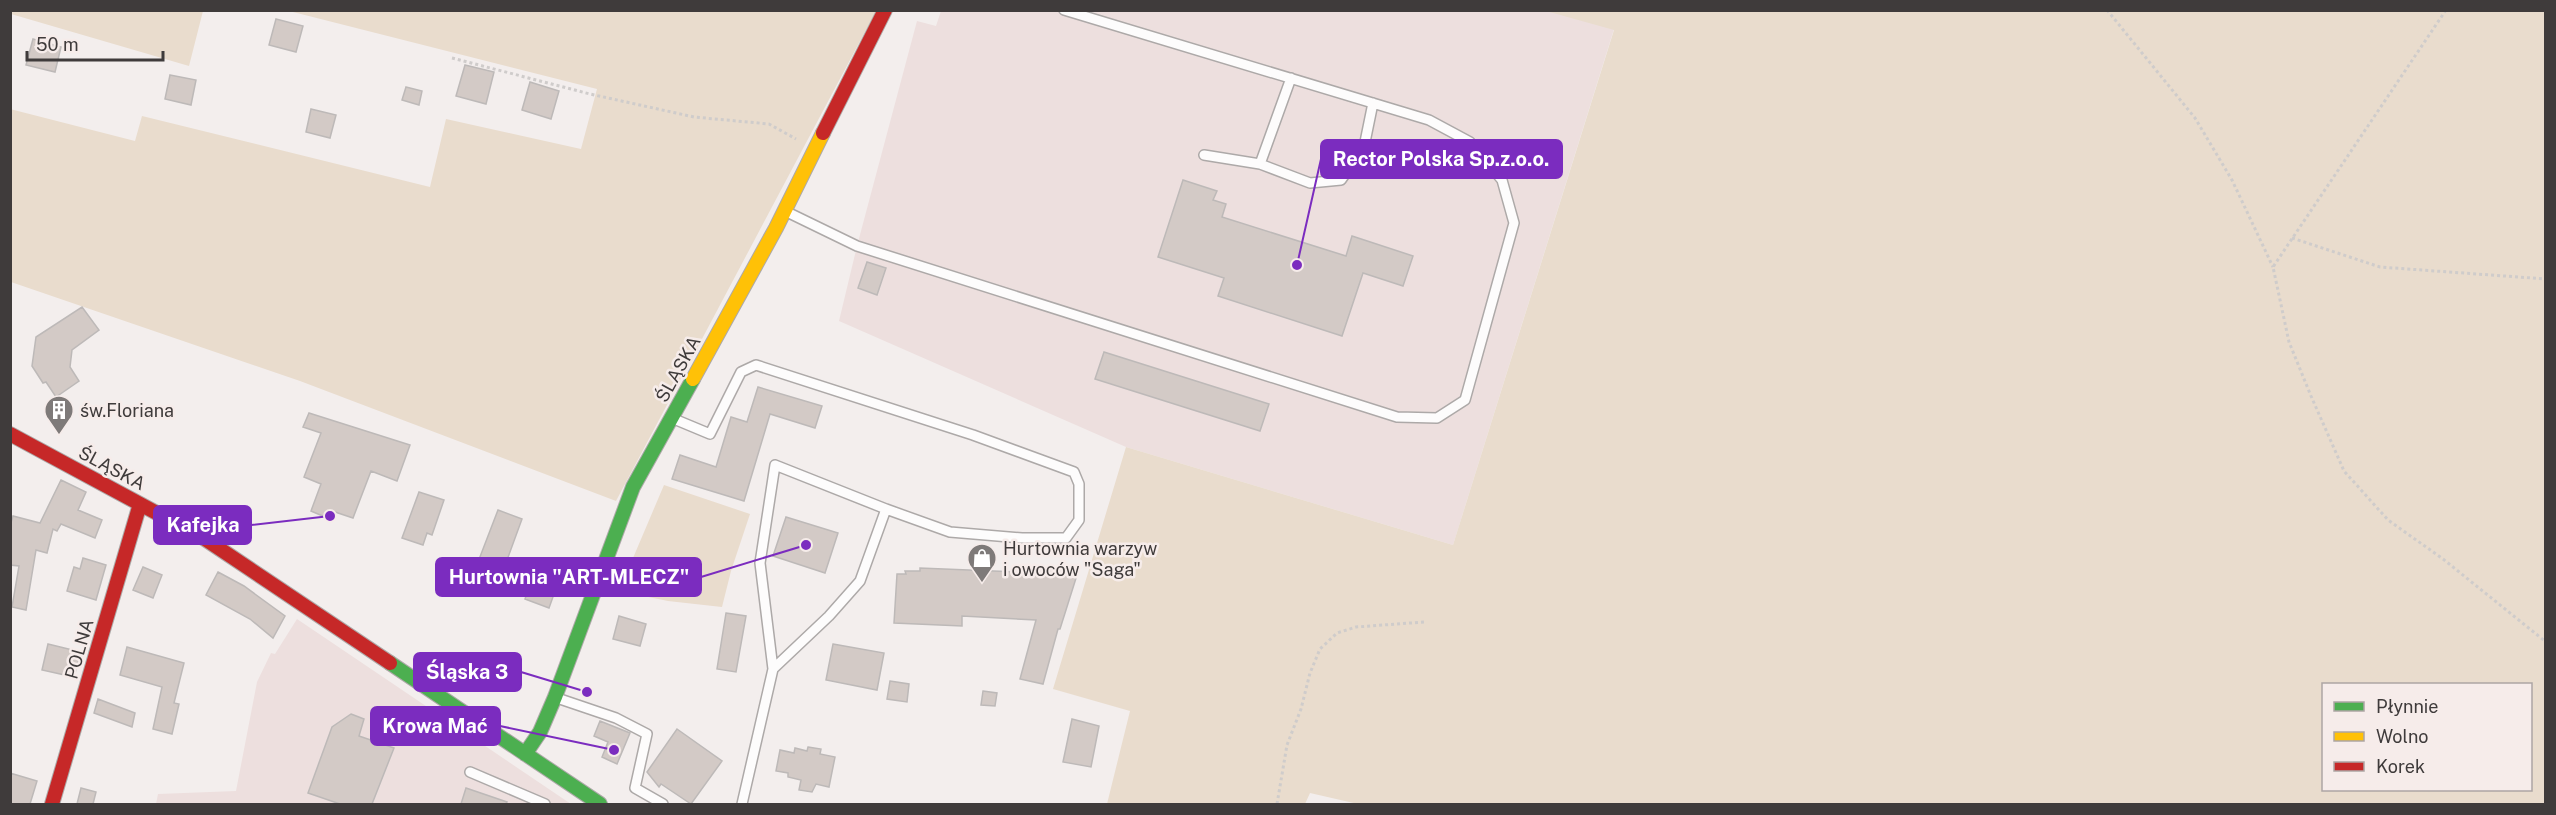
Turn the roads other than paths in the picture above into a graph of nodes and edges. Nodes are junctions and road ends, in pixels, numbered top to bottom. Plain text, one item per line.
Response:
1 (885, 10) edge
2 (1064, 10) edge
3 (1291, 78) junction
4 (1373, 103) junction
5 (1204, 155) dead end
6 (1260, 164) junction
7 (784, 211) junction
8 (671, 418) junction
9 (10, 434) edge
10 (140, 504) junction
11 (886, 509) junction
12 (773, 669) junction
13 (555, 697) junction
14 (525, 753) junction
15 (470, 772) dead end
16 (52, 804) edge
17 (544, 804) edge
18 (600, 804) edge
19 (663, 804) edge
20 (742, 804) edge

1 - 7 street, ŚLĄSKA
2 - 3 lane
3 - 4 lane
3 - 6 lane
4 - 6 lane
4 - 7 lane
5 - 6 lane
7 - 8 street, ŚLĄSKA
8 - 11 lane
8 - 13 street, ŚLĄSKA
9 - 10 street, ŚLĄSKA
10 - 14 street, ŚLĄSKA
10 - 16 street, POLNA
11 - 12 lane
11 - 12 lane
12 - 20 lane
13 - 14 street, ŚLĄSKA
13 - 19 lane
14 - 18 street, ŚLĄSKA
15 - 17 lane

